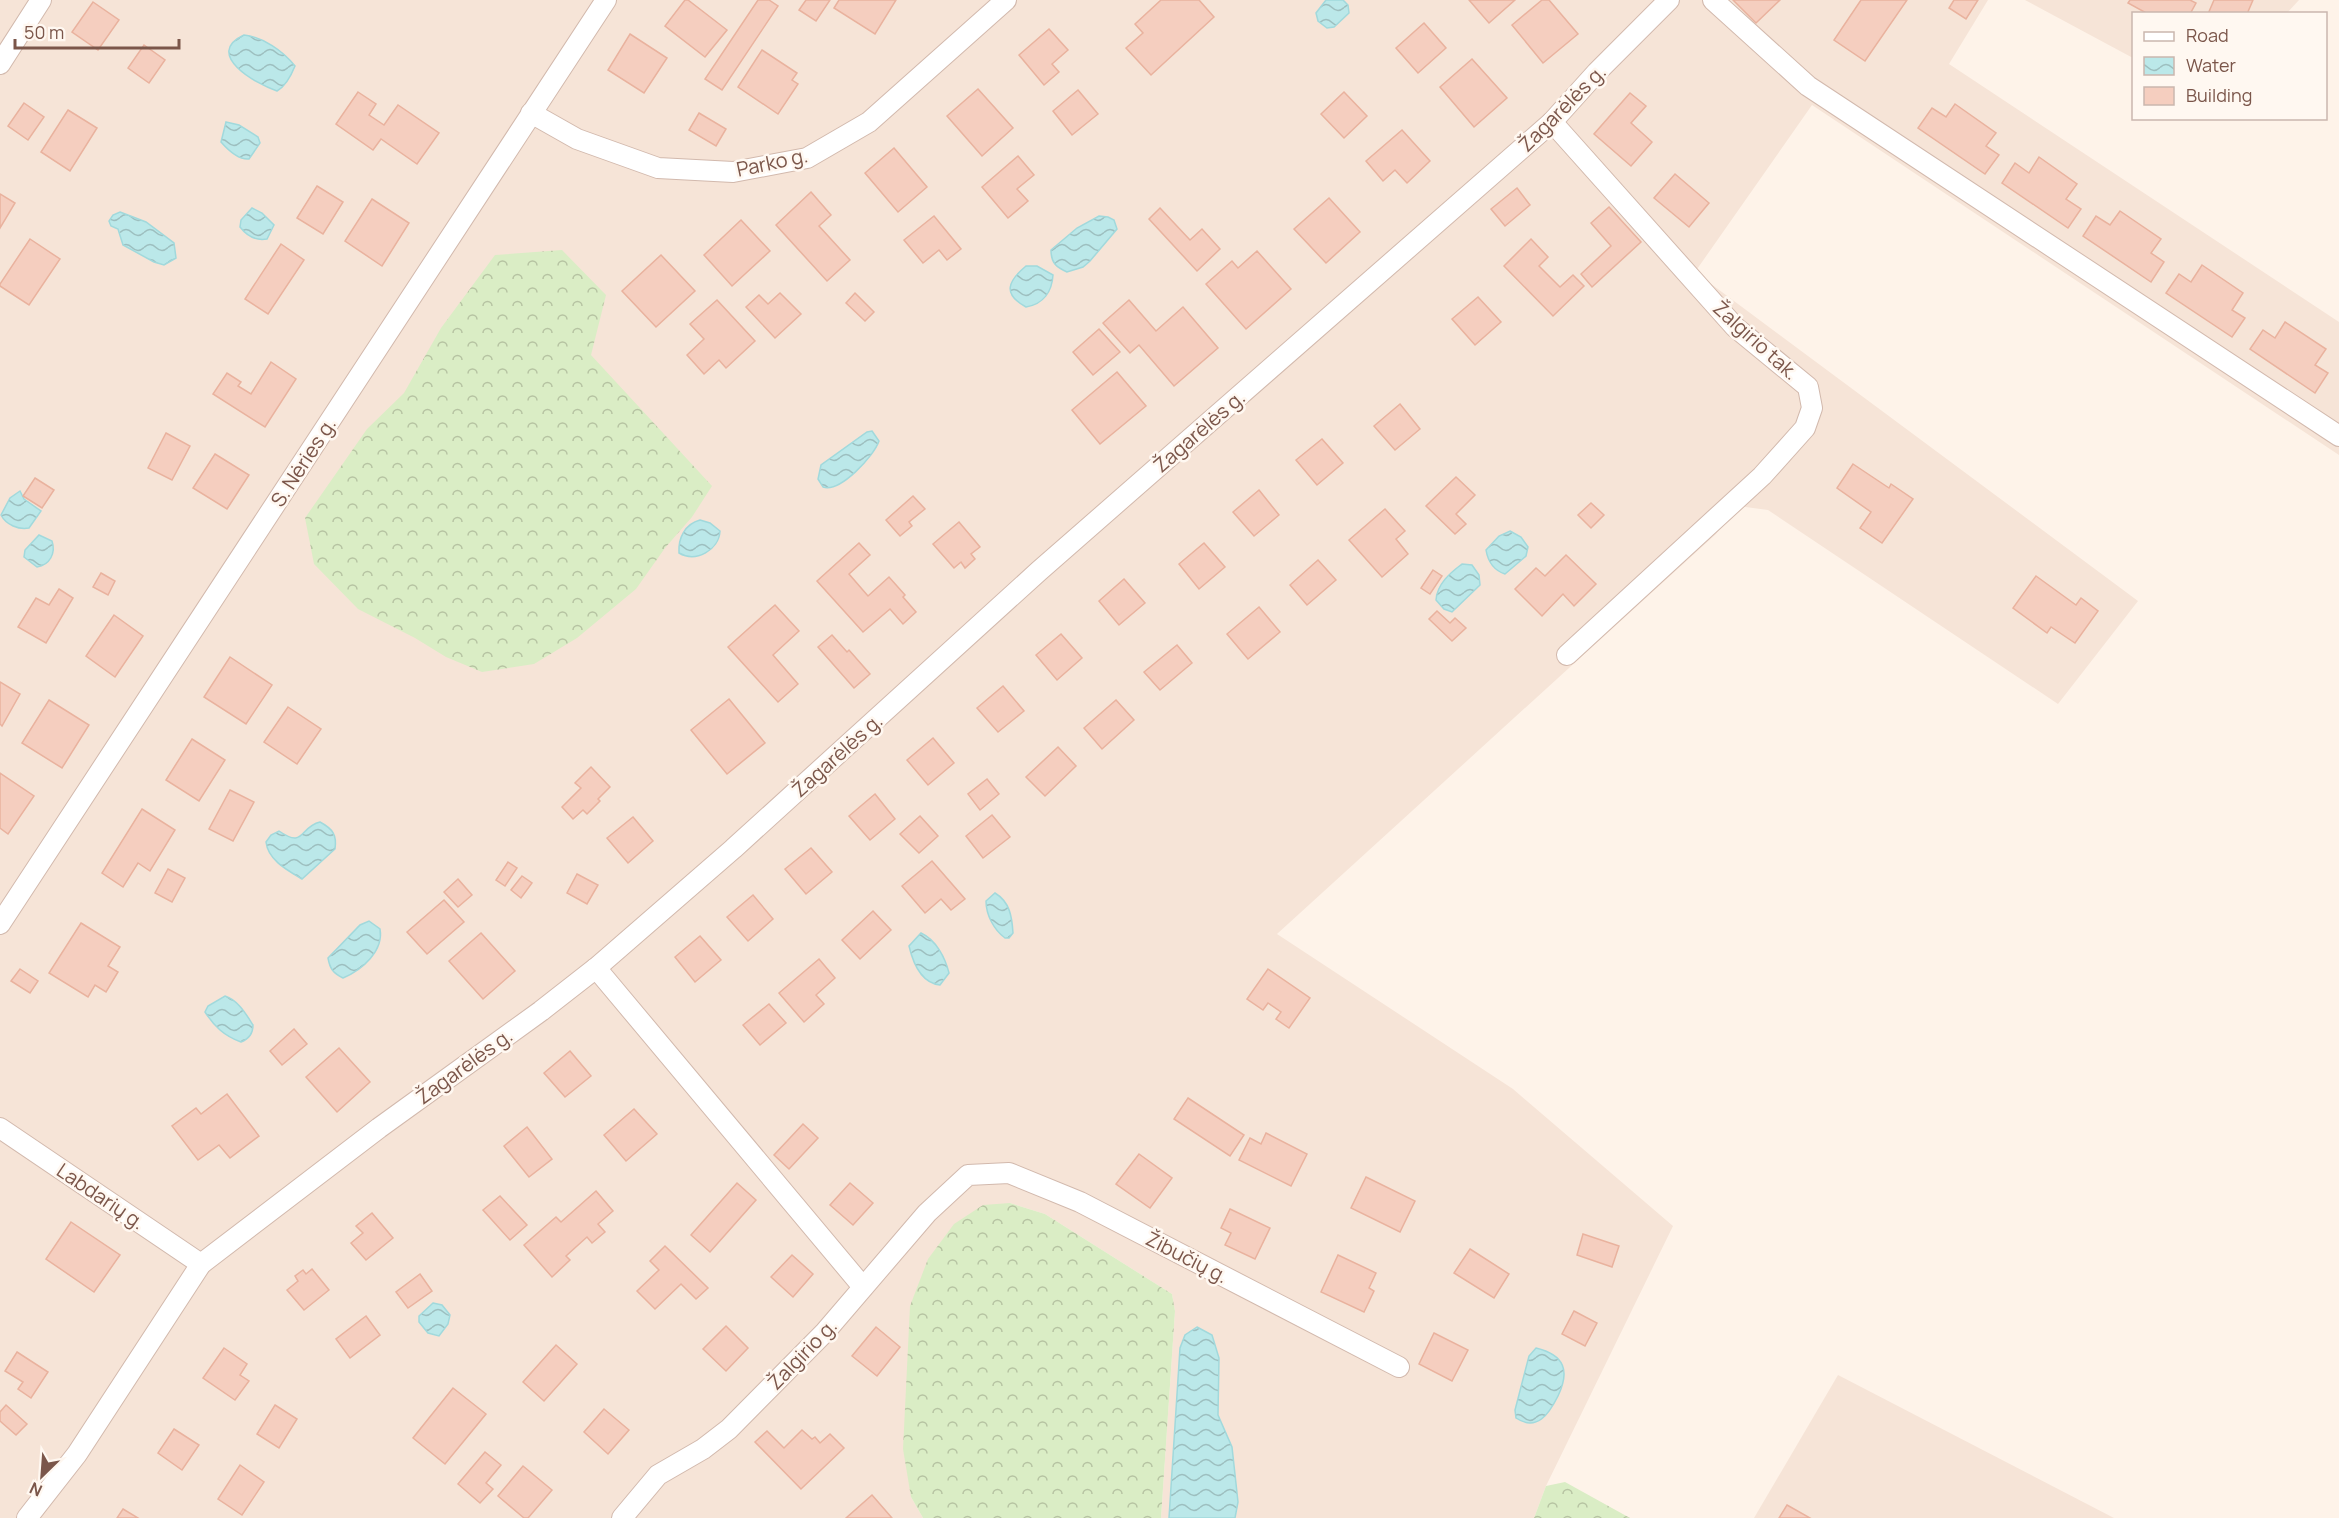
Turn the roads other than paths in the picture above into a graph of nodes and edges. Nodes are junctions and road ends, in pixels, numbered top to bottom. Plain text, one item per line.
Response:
1 (41, 0) edge
2 (606, 0) edge
3 (1006, 0) edge
4 (1669, 0) edge
5 (1713, 0) edge
6 (0, 64) edge
7 (531, 113) junction
8 (1552, 122) junction
9 (2339, 435) edge
10 (1567, 655) dead end
11 (0, 924) edge
12 (596, 968) junction
13 (0, 1128) edge
14 (968, 1175) joint
15 (201, 1264) junction
16 (863, 1287) junction
17 (1399, 1367) dead end
18 (27, 1518) edge
19 (622, 1518) edge

1 - 6 street
2 - 7 street, S. Nėries g.
3 - 7 street, Parko g.
4 - 8 street, Žagarėlės g.
5 - 9 street
7 - 11 street, S. Nėries g.
8 - 10 street, Žalgirio tak.
8 - 12 street, Žagarėlės g.
12 - 15 street, Žagarėlės g.
12 - 16 street
13 - 15 street, Labdarių g.
14 - 16 street, Žalgirio g.
14 - 17 street, Žibučių g.
15 - 18 street, Žagarėlės g.
16 - 19 street, Žalgirio g.

